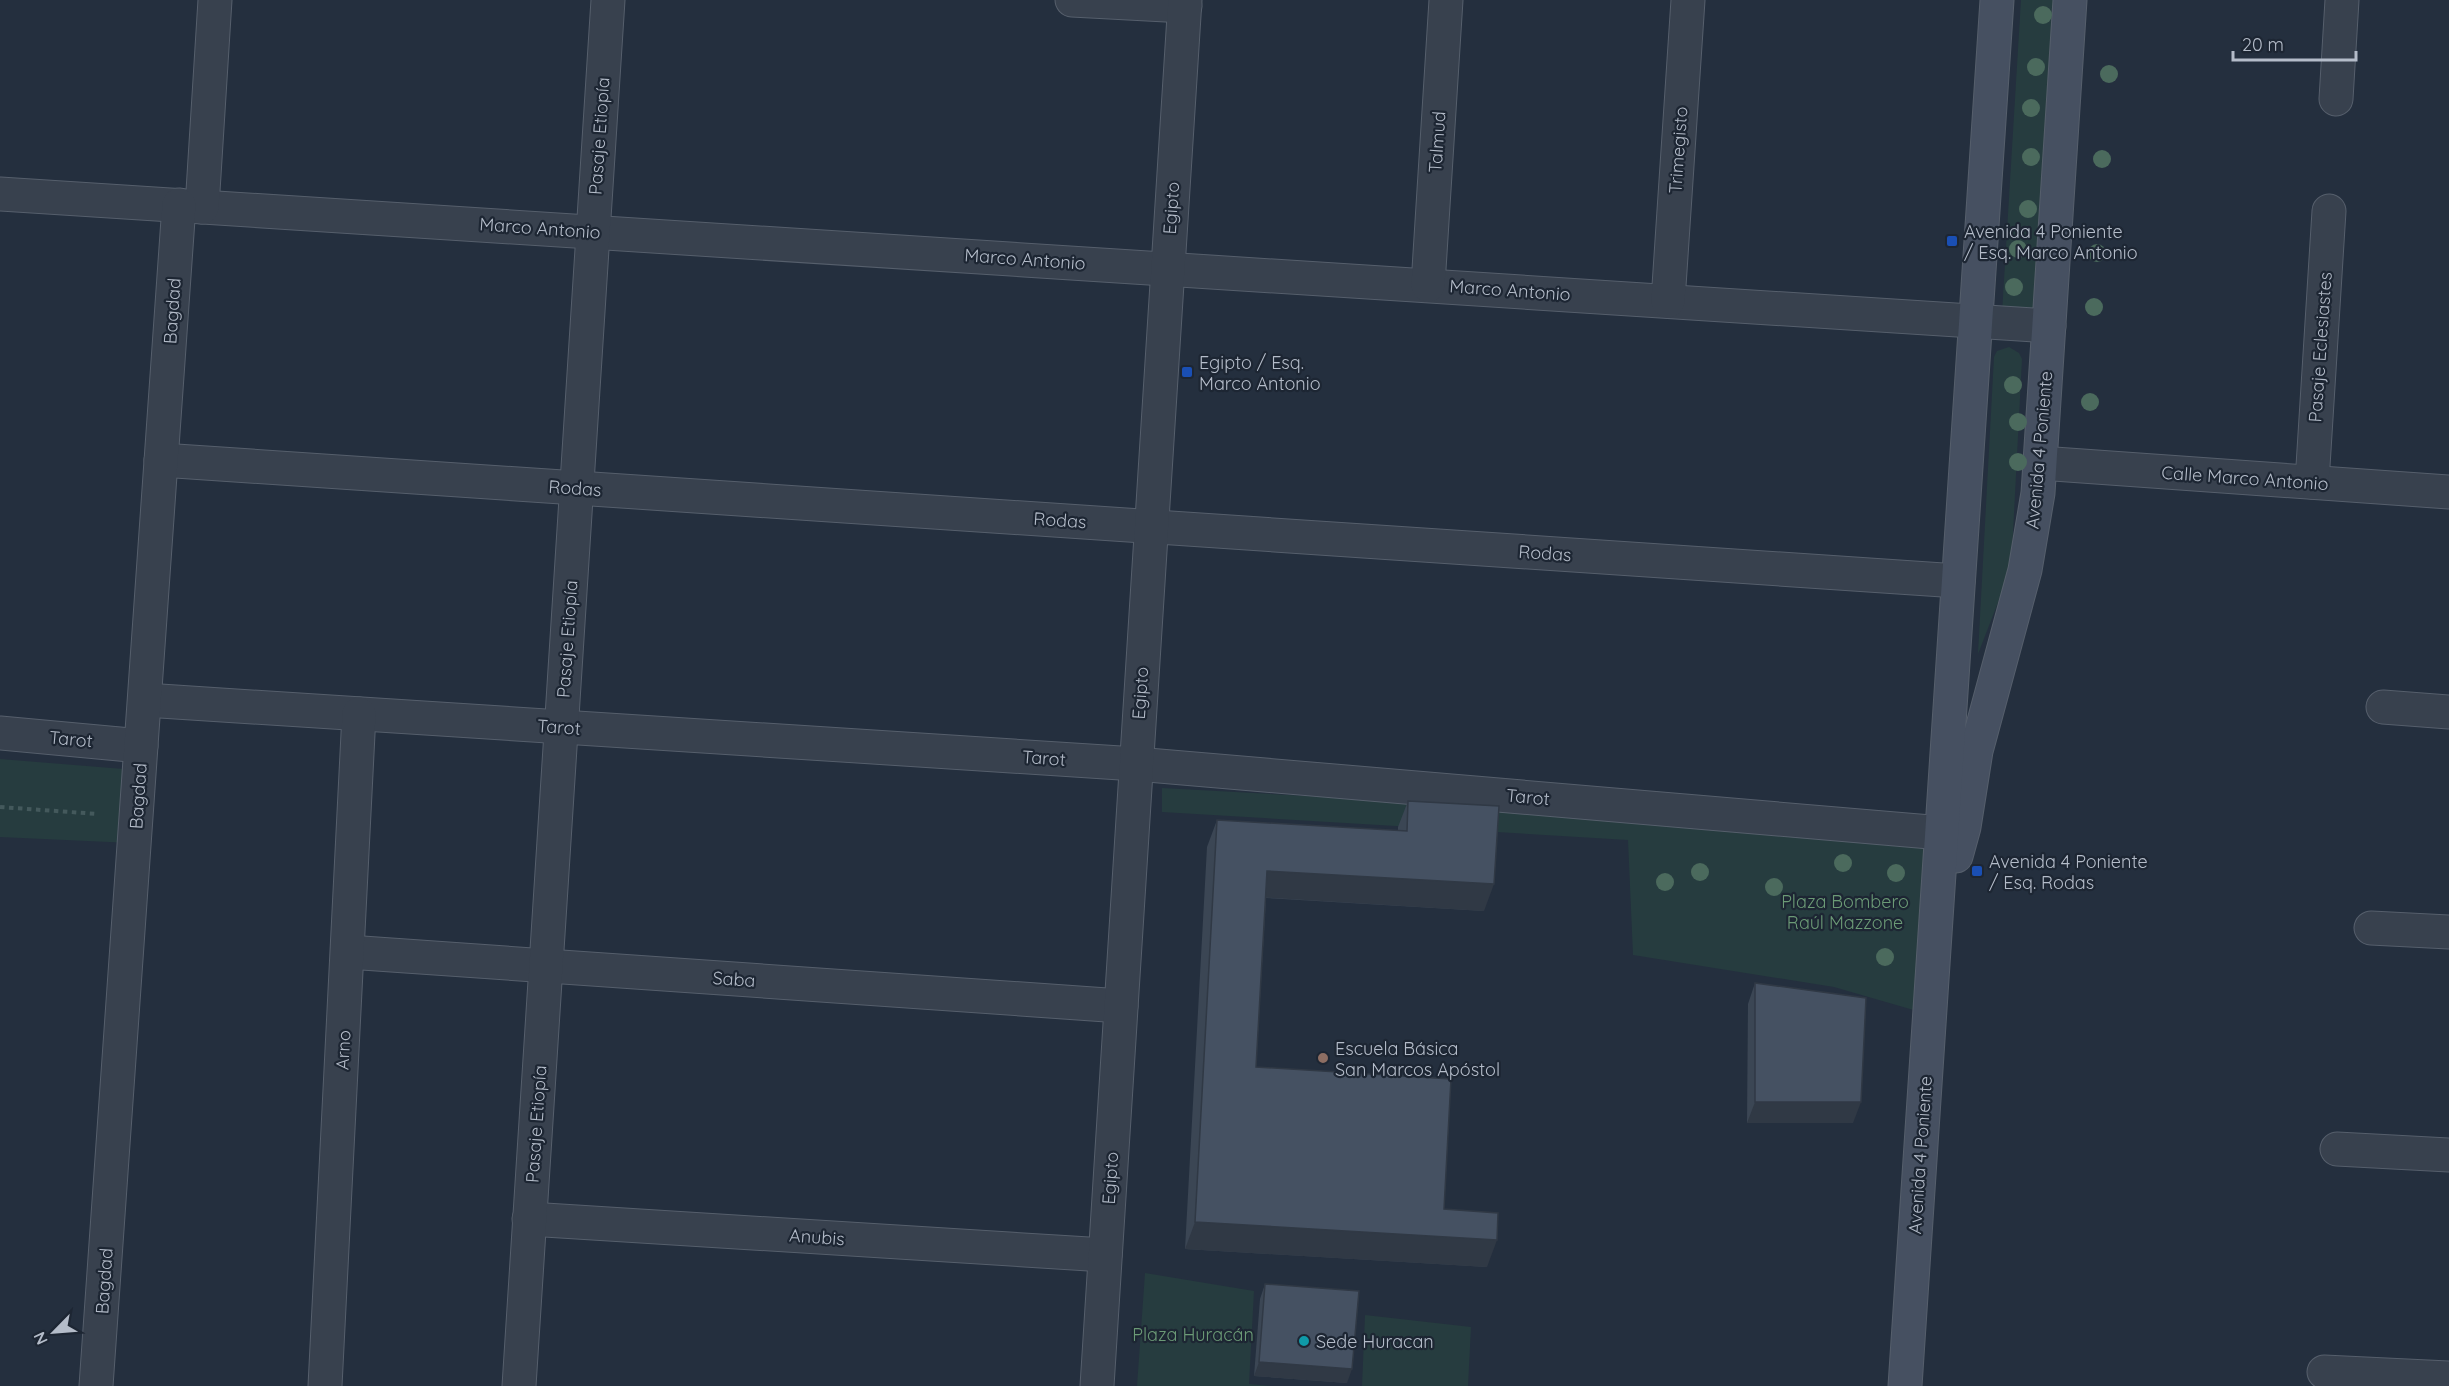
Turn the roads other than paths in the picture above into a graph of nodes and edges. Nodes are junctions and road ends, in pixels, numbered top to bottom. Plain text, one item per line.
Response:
1 (215, 0) edge
2 (608, 0) edge
3 (1072, 0) edge
4 (1446, 0) edge
5 (1688, 0) edge
6 (1997, 0) edge
7 (2070, 0) edge
8 (2342, 0) edge
9 (1185, 3) edge
10 (2336, 99) dead end
11 (0, 194) edge
12 (190, 206) junction
13 (2329, 211) dead end
14 (593, 232) junction
15 (1167, 268) junction
16 (1428, 285) junction
17 (1668, 301) junction
18 (1976, 321) junction
19 (2049, 326) junction
20 (161, 460) junction
21 (2040, 463) junction
22 (2312, 482) junction
23 (576, 488) junction
24 (2449, 492) edge
25 (1151, 526) junction
26 (1958, 581) junction
27 (145, 700) junction
28 (2382, 707) dead end
29 (2449, 712) edge
30 (359, 714) junction
31 (561, 727) junction
32 (0, 733) edge
33 (141, 746) junction
34 (1136, 764) junction
35 (1942, 833) junction
36 (1936, 924) junction
37 (2371, 928) dead end
38 (2449, 932) edge
39 (348, 952) junction
40 (546, 966) junction
41 (1121, 1006) junction
42 (2337, 1149) dead end
43 (2449, 1155) edge
44 (530, 1219) junction
45 (1105, 1256) junction
46 (2324, 1372) dead end
47 (2449, 1378) edge
48 (96, 1386) edge
49 (325, 1386) edge
50 (519, 1386) edge
51 (1097, 1386) edge
52 (1905, 1386) edge

1 - 12 street, Bagdad
2 - 14 street, Pasaje Etiopía
3 - 9 street
4 - 16 street, Talmud
5 - 17 street, Trimegisto
6 - 18 street, Avenida 4 Poniente
7 - 19 street, Avenida 4 Poniente
8 - 10 street
9 - 15 street, Egipto
11 - 12 street, Marco Antonio
12 - 14 street, Marco Antonio
12 - 20 street, Bagdad
13 - 22 street, Pasaje Eclesiastes
14 - 15 street, Marco Antonio
14 - 23 street, Pasaje Etiopía
15 - 16 street, Marco Antonio
15 - 25 street, Egipto
16 - 17 street, Marco Antonio
17 - 18 street, Marco Antonio
18 - 19 street, Marco Antonio
18 - 26 street, Avenida 4 Poniente
19 - 21 street, Avenida 4 Poniente
20 - 23 street, Rodas
20 - 27 street, Bagdad
21 - 22 street, Calle Marco Antonio
21 - 36 street, Avenida 4 Poniente
22 - 24 street, Calle Marco Antonio
23 - 25 street, Rodas
23 - 31 street, Pasaje Etiopía
25 - 26 street, Rodas
25 - 34 street, Egipto
26 - 35 street, Avenida 4 Poniente
27 - 30 street, Tarot
27 - 33 street, Bagdad
28 - 29 street
30 - 31 street, Tarot
30 - 39 street, Arno
31 - 34 street, Tarot
31 - 40 street, Pasaje Etiopía
32 - 33 street, Tarot
33 - 48 street, Bagdad
34 - 35 street, Tarot
34 - 41 street, Egipto
35 - 36 street, Avenida 4 Poniente
36 - 52 street, Avenida 4 Poniente
37 - 38 street
39 - 40 street, Saba
39 - 49 street, Arno
40 - 41 street, Saba
40 - 44 street, Pasaje Etiopía
41 - 45 street, Egipto
42 - 43 street
44 - 45 street, Anubis
44 - 50 street, Pasaje Etiopía
45 - 51 street, Egipto
46 - 47 street

